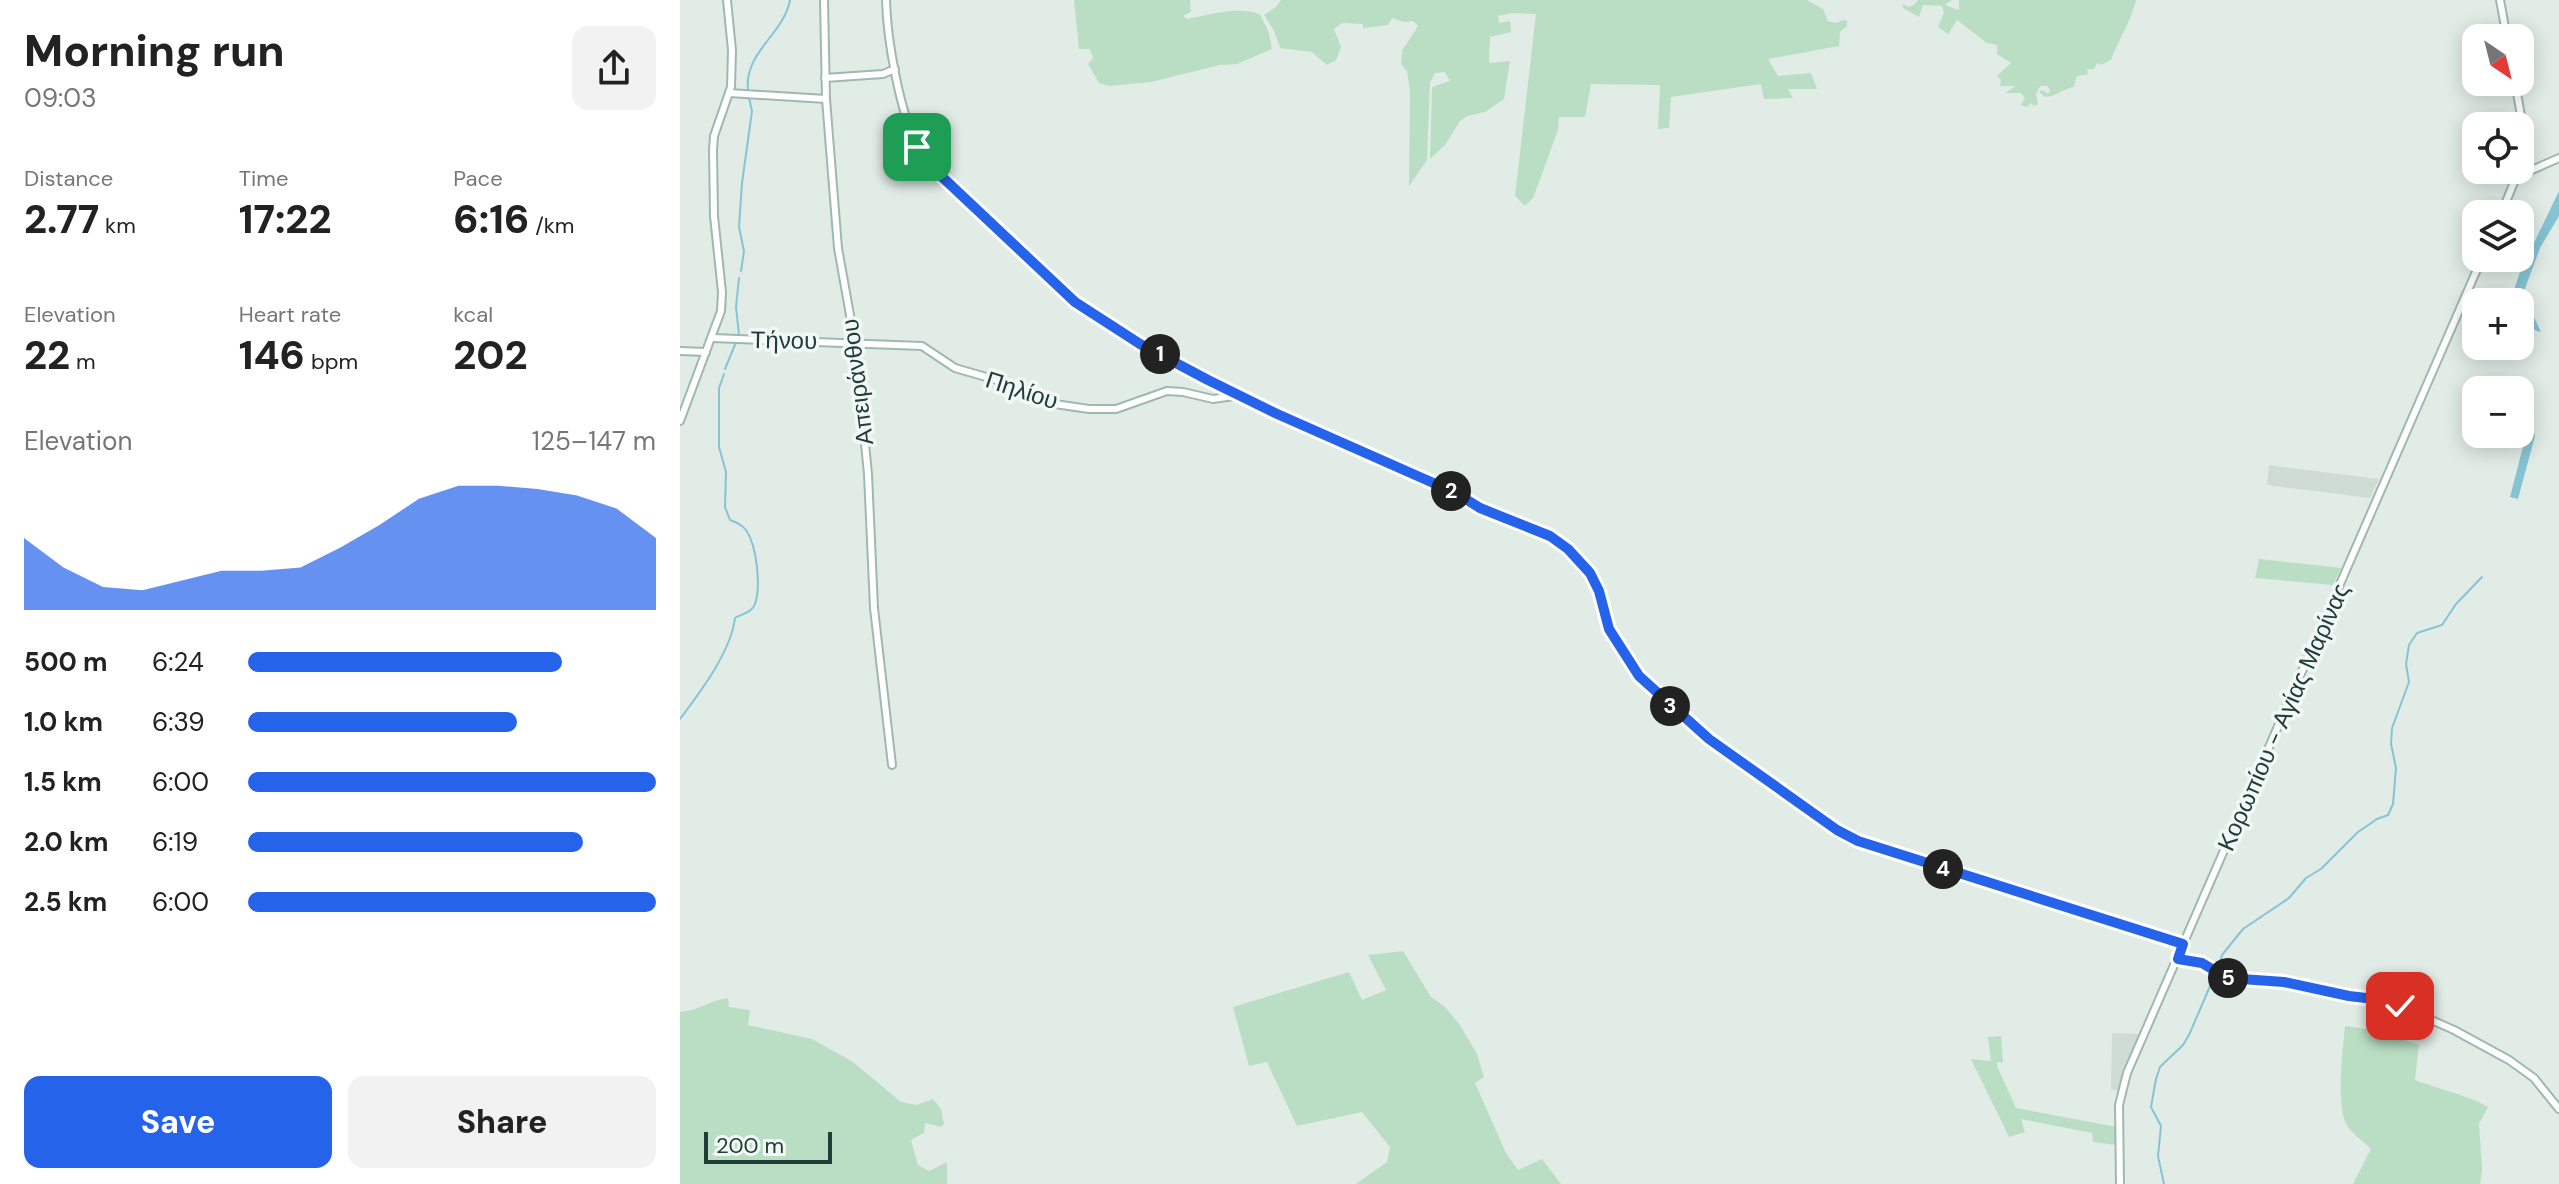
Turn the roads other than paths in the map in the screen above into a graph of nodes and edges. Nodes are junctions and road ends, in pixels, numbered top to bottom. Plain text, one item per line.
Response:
1 (727, 0) edge
2 (824, 0) edge
3 (886, 0) edge
4 (2500, 0) edge
5 (2504, 24) edge
6 (895, 69) junction
7 (825, 78) junction
8 (729, 93) junction
9 (826, 99) junction
10 (2559, 158) edge
11 (2534, 166) edge
12 (2476, 272) edge
13 (712, 338) junction
14 (855, 343) junction
15 (680, 351) edge
16 (706, 352) junction
17 (1241, 395) junction
18 (680, 421) edge
19 (892, 765) dead end
20 (2183, 944) junction
21 (2178, 959) junction
22 (2559, 1109) edge
23 (2120, 1184) edge

1 - 8 street
2 - 7 street, Απειράνθου
3 - 6 street
4 - 5 street
6 - 7 street
6 - 17 street
7 - 9 street, Απειράνθου
8 - 9 street
8 - 13 street
9 - 14 street, Απειράνθου
10 - 11 street
12 - 20 street, Κορωπίου - Αγίας Μαρίνας
13 - 14 street, Τήνου
13 - 16 street
14 - 17 street, Πηλίου
14 - 19 street, Απειράνθου
15 - 16 street
16 - 18 street
17 - 20 street
20 - 21 street, Κορωπίου - Αγίας Μαρίνας
21 - 22 street
21 - 23 street, Κορωπίου - Αγίας Μαρίνας

